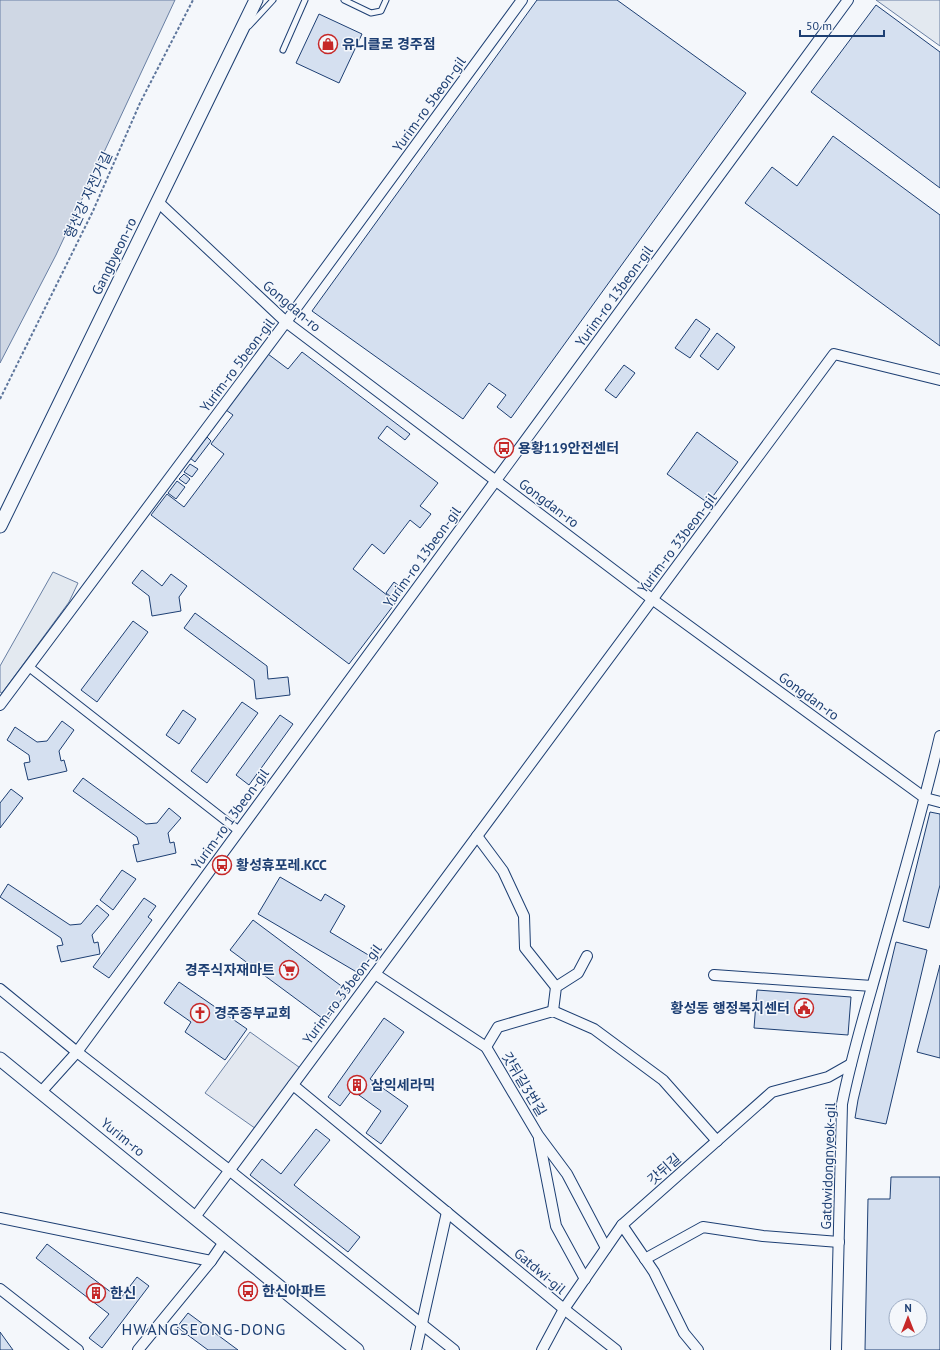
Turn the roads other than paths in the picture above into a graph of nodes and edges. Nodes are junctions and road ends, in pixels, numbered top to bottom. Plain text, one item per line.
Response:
1 (256, 0) edge
2 (273, 0) edge
3 (305, 0) edge
4 (344, 0) edge
5 (386, 0) edge
6 (522, 0) edge
7 (848, 0) edge
8 (238, 36) junction
9 (283, 50) dead end
10 (158, 202) junction
11 (286, 322) junction
12 (940, 380) edge
13 (496, 480) junction
14 (0, 526) edge
15 (652, 599) junction
16 (29, 666) junction
17 (0, 706) edge
18 (940, 736) edge
19 (925, 798) junction
20 (940, 802) edge
21 (239, 831) junction
22 (477, 836) junction
23 (587, 956) dead end
24 (375, 974) junction
25 (714, 975) dead end
26 (872, 986) junction
27 (556, 987) junction
28 (0, 989) edge
29 (553, 1011) junction
30 (486, 1047) junction
31 (77, 1052) junction
32 (0, 1059) edge
33 (851, 1064) junction
34 (293, 1084) junction
35 (41, 1092) junction
36 (538, 1135) junction
37 (717, 1141) junction
38 (229, 1170) junction
39 (447, 1212) junction
40 (195, 1217) junction
41 (0, 1218) edge
42 (622, 1224) junction
43 (224, 1242) junction
44 (839, 1242) junction
45 (606, 1248) junction
46 (645, 1259) junction
47 (210, 1262) junction
48 (585, 1279) junction
49 (0, 1289) edge
50 (564, 1309) junction
51 (422, 1325) junction
52 (78, 1350) edge
53 (138, 1350) edge
54 (357, 1350) edge
55 (416, 1350) edge
56 (454, 1350) edge
57 (542, 1350) edge
58 (616, 1350) edge
59 (698, 1350) edge
60 (836, 1350) edge

1 - 8 street, Gangbyeon-ro
2 - 8 lane
3 - 9 lane
4 - 5 lane
6 - 11 street, Yurim-ro 5beon-gil
7 - 13 street, Yurim-ro 13beon-gil
8 - 10 street, Gangbyeon-ro
10 - 11 street, Gongdan-ro
10 - 14 street, Gangbyeon-ro
11 - 13 street, Gongdan-ro
11 - 16 street, Yurim-ro 5beon-gil
12 - 15 street, Yurim-ro 33beon-gil
13 - 15 street, Gongdan-ro
13 - 21 street, Yurim-ro 13beon-gil
15 - 19 street, Gongdan-ro
15 - 22 street, Yurim-ro 33beon-gil
16 - 17 street, Yurim-ro 5beon-gil
16 - 21 street
18 - 19 street, Gatdwidongnyeok-gil
19 - 20 street, Gongdan-ro
19 - 26 street, Gatdwidongnyeok-gil
21 - 31 street, Yurim-ro 13beon-gil
22 - 24 street, Yurim-ro 33beon-gil
22 - 27 street
23 - 27 street
24 - 30 street, 갓뒤길3번길
24 - 34 street, Yurim-ro 33beon-gil
25 - 26 street
26 - 33 street, Gatdwidongnyeok-gil
27 - 29 street
28 - 31 street
29 - 30 street
29 - 37 street
30 - 36 street, 갓뒤길3번길
31 - 35 street, Yurim-ro 13beon-gil
31 - 38 street
32 - 35 street, Yurim-ro
33 - 37 street, 갓뒤길
33 - 44 street, Gatdwidongnyeok-gil
34 - 38 street, Yurim-ro 33beon-gil
34 - 39 street, Gatdwi-gil
35 - 40 street, Yurim-ro
36 - 45 street, 갓뒤길3번길
36 - 48 street, Gatdwi-gil
37 - 42 street, 갓뒤길
38 - 40 street, Yurim-ro 33beon-gil
38 - 51 street
39 - 50 street, Gatdwi-gil
39 - 51 street
40 - 43 street, Yurim-ro
41 - 47 street
42 - 45 street, 갓뒤길
42 - 46 street
43 - 47 street
43 - 54 street, Yurim-ro
44 - 46 street
44 - 60 street, Gatdwidongnyeok-gil
45 - 48 street, 갓뒤길
46 - 59 street
47 - 53 street
48 - 50 street, 갓뒤길
49 - 52 street
50 - 57 street, 갓뒤길
50 - 58 street, Gatdwi-gil
51 - 55 street
51 - 56 street

